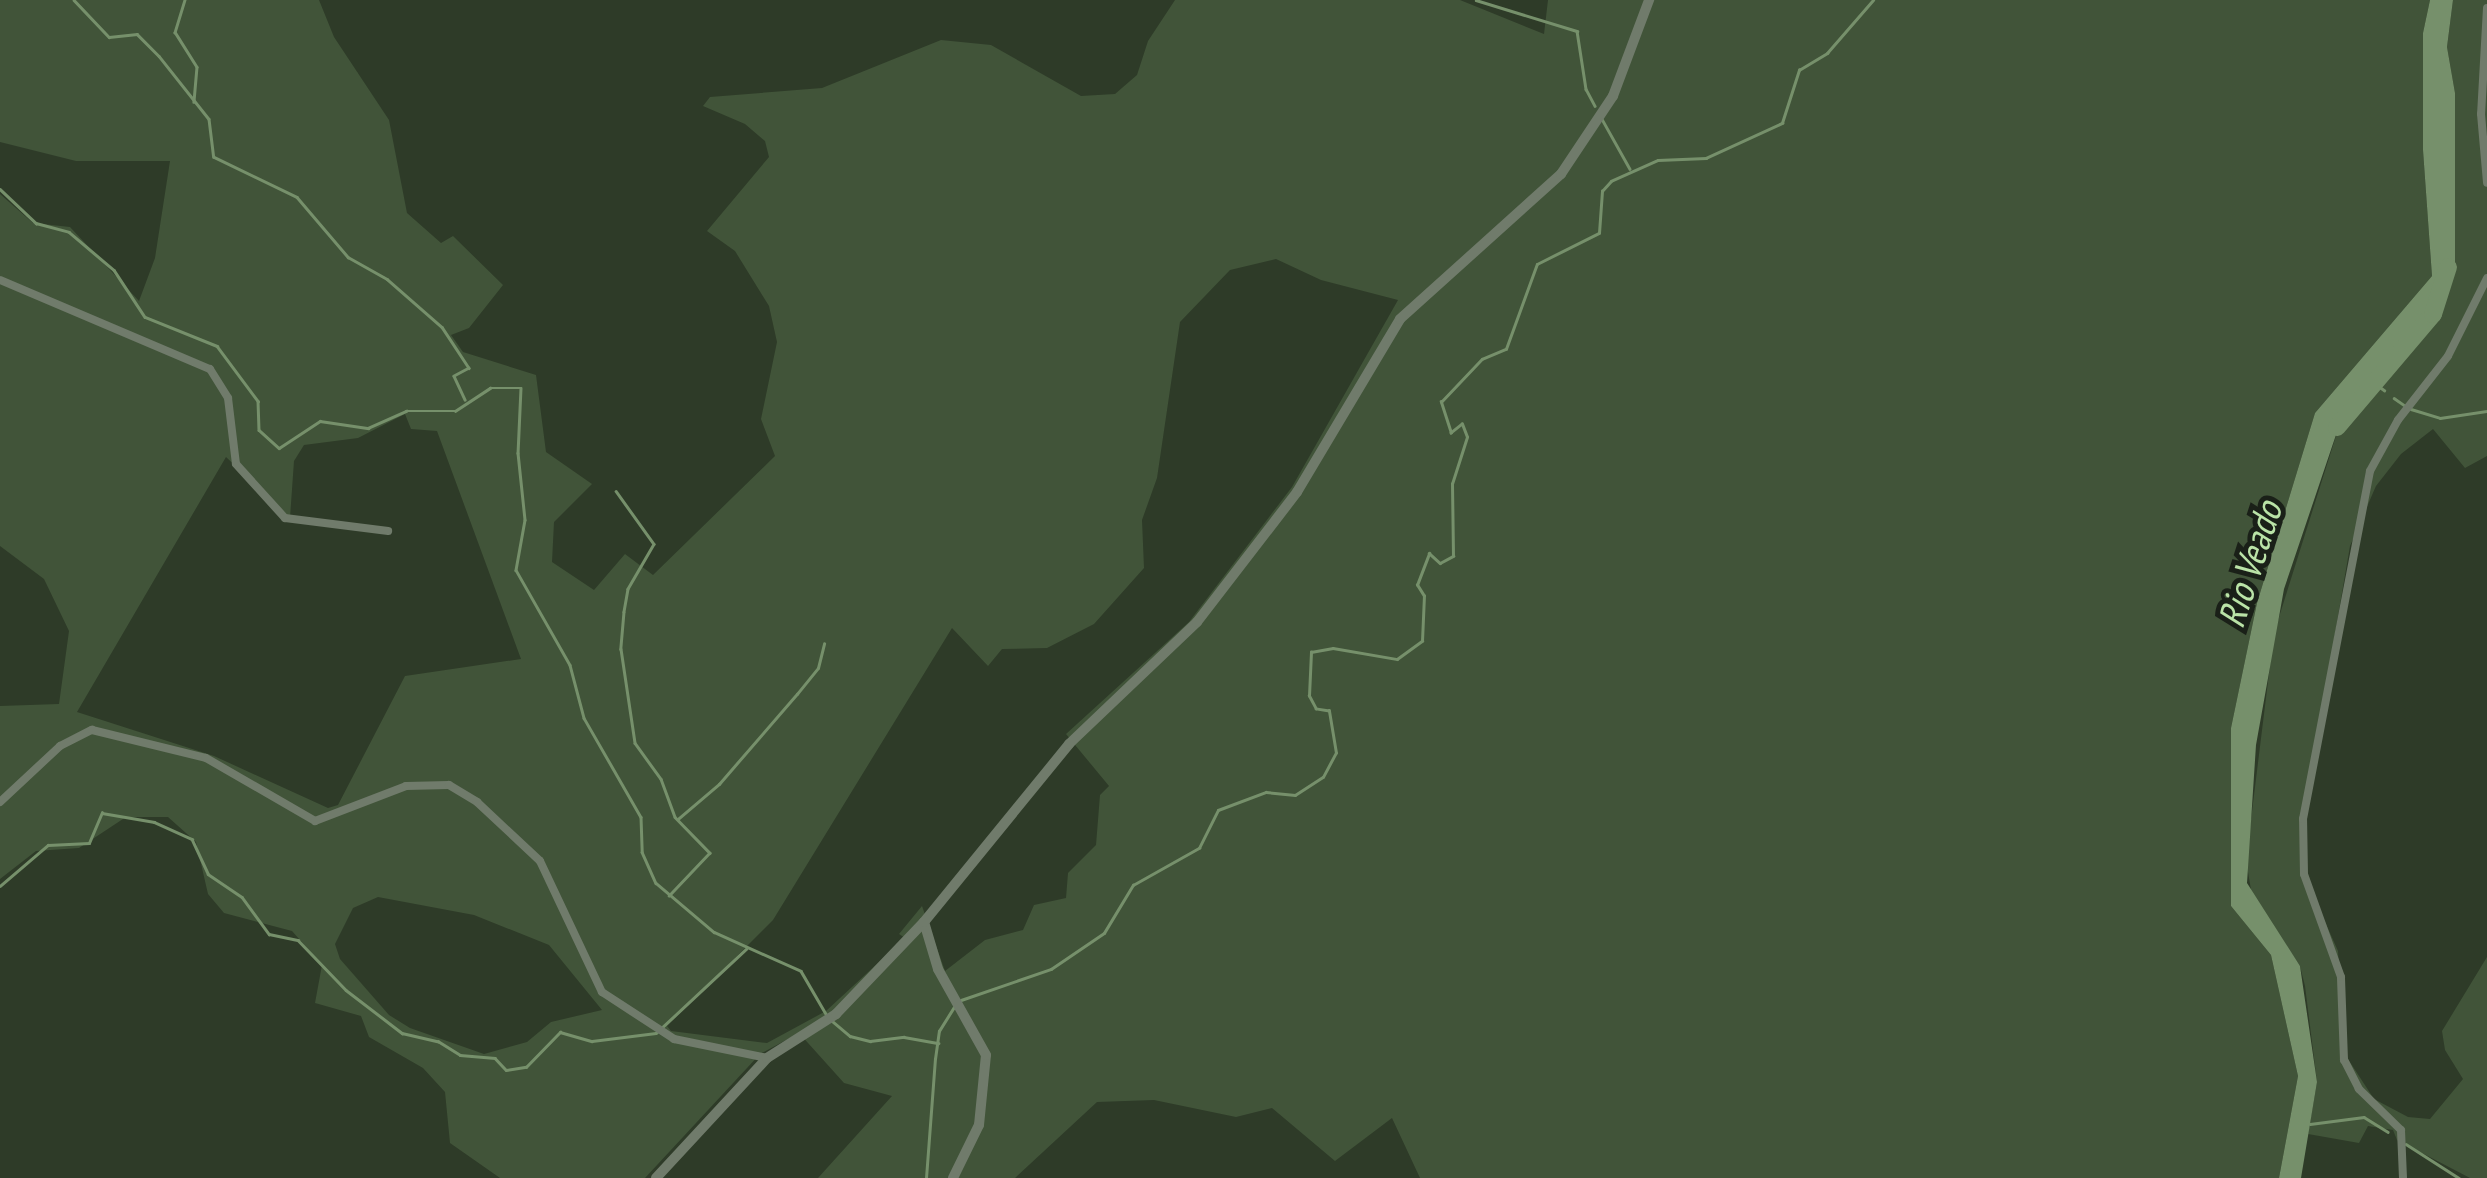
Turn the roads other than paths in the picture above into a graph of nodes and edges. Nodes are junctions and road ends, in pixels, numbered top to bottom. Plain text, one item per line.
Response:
1 (1649, 0) edge
2 (2487, 8) edge
3 (2487, 183) edge
4 (2487, 278) edge
5 (0, 280) edge
6 (388, 531) dead end
7 (0, 802) edge
8 (924, 922) junction
9 (767, 1058) junction
10 (656, 1178) edge
11 (953, 1178) edge
12 (2402, 1178) edge

1 - 8 street
2 - 3 street
4 - 12 street
5 - 6 street
7 - 9 street
8 - 9 street
8 - 11 street
9 - 10 street

